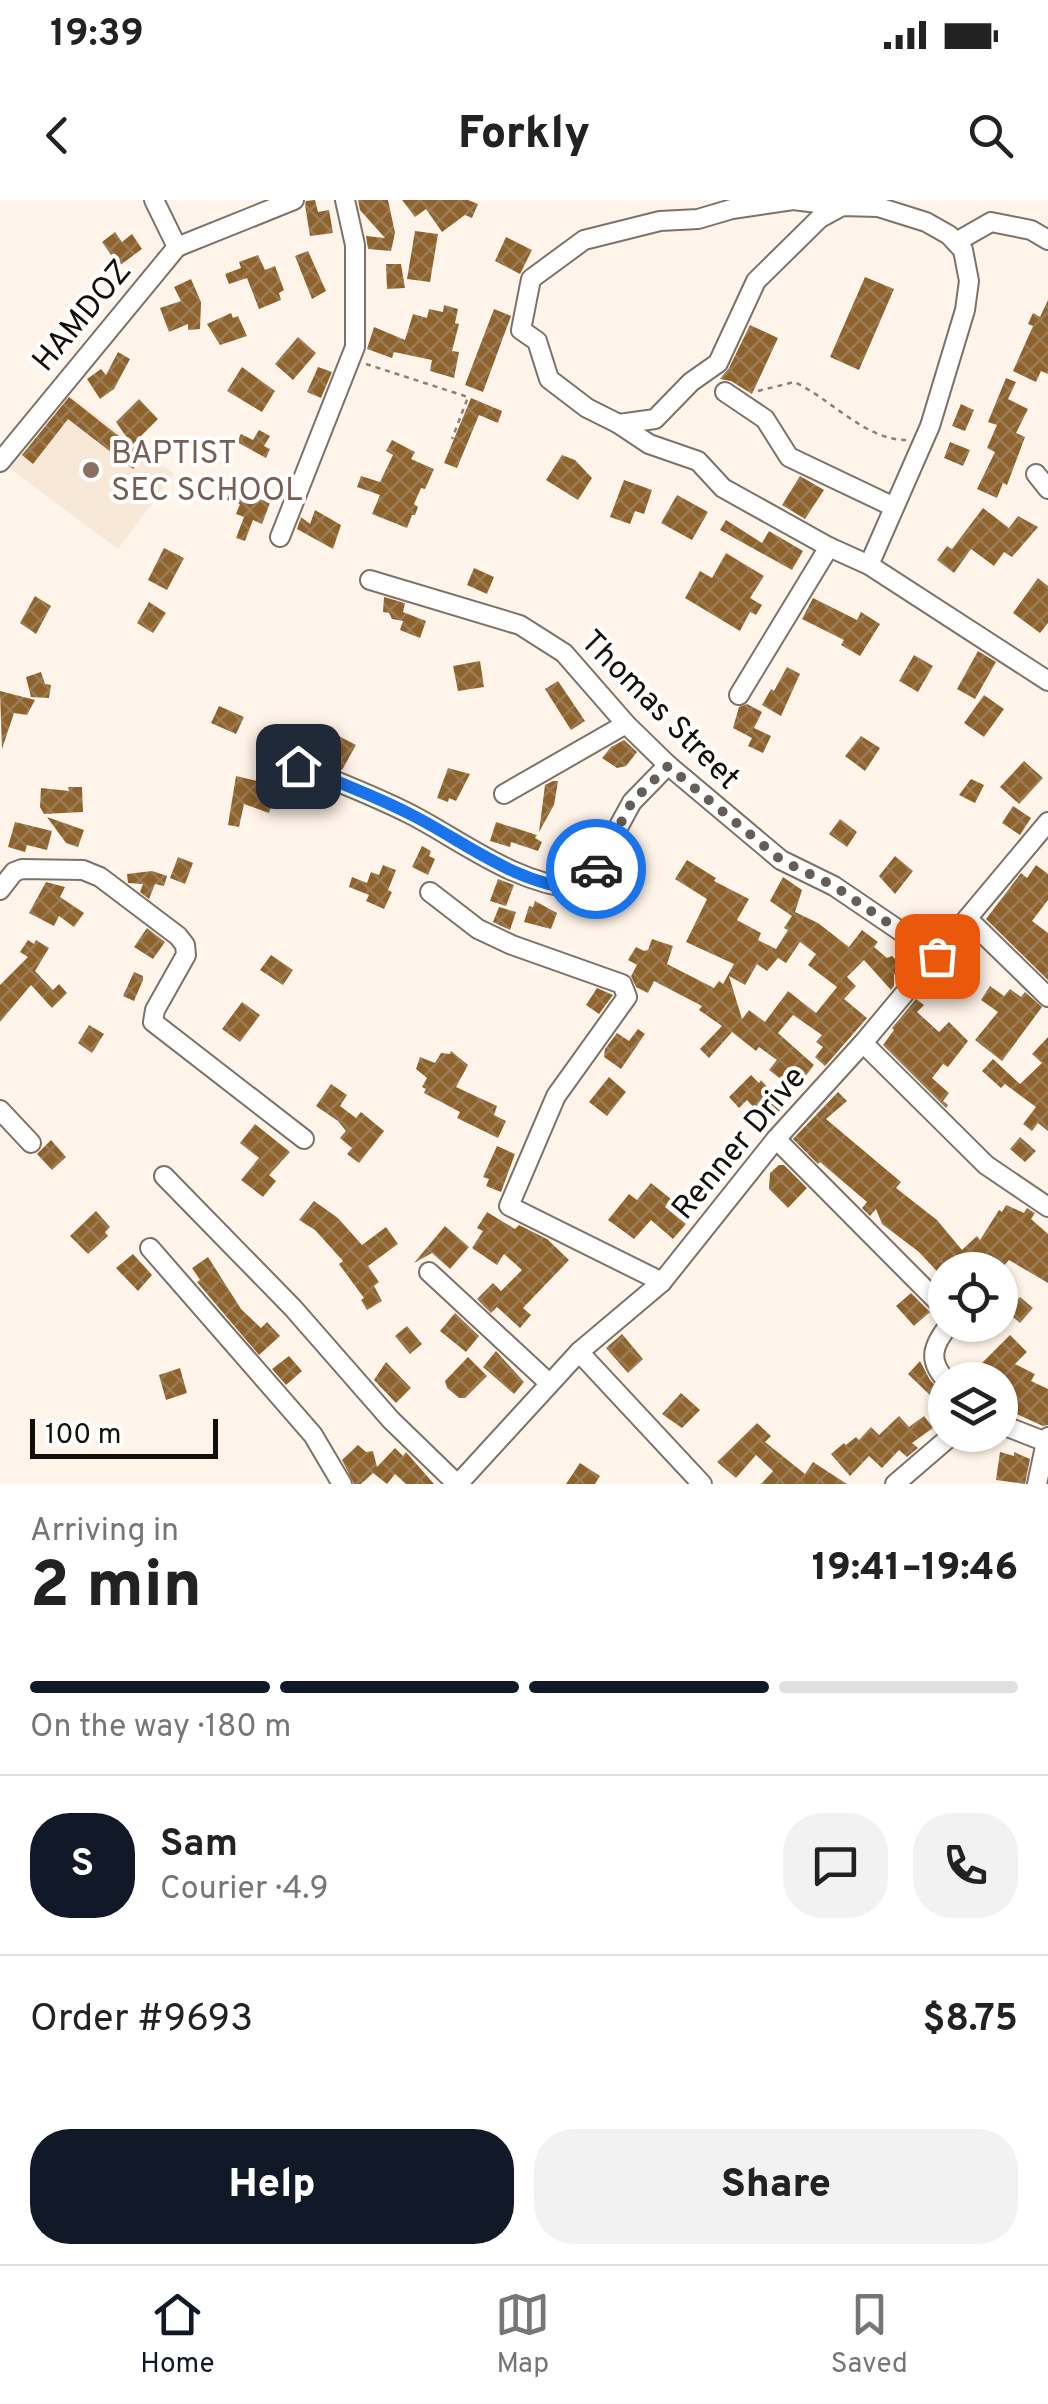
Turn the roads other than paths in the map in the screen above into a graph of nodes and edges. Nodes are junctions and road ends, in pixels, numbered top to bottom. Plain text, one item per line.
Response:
1 (154, 200) edge
2 (294, 200) edge
3 (345, 200) edge
4 (878, 204) edge
5 (842, 206) junction
6 (1048, 240) edge
7 (956, 242) junction
8 (176, 248) junction
9 (724, 392) dead end
10 (618, 424) junction
11 (0, 462) edge
12 (894, 506) junction
13 (280, 536) dead end
14 (828, 548) junction
15 (868, 564) junction
16 (370, 580) dead end
17 (1048, 681) edge
18 (739, 695) dead end
19 (626, 724) junction
20 (298, 766) dead end
21 (668, 766) junction
22 (504, 794) dead end
23 (1048, 822) edge
24 (0, 890) edge
25 (430, 892) dead end
26 (968, 919) junction
27 (937, 956) junction
28 (1048, 997) edge
29 (862, 1043) junction
30 (0, 1110) edge
31 (304, 1139) dead end
32 (776, 1139) junction
33 (30, 1143) dead end
34 (164, 1176) dead end
35 (1048, 1207) edge
36 (150, 1248) dead end
37 (430, 1272) dead end
38 (662, 1282) junction
39 (928, 1292) edge
40 (580, 1352) junction
41 (549, 1383) junction
42 (1018, 1430) edge
43 (1047, 1439) edge
44 (936, 1452) edge
45 (908, 1481) edge
46 (342, 1484) edge
47 (458, 1484) edge
48 (702, 1484) edge
49 (1037, 1484) edge

1 - 8 street, HAMDOZ
2 - 8 street
3 - 13 street
4 - 5 street
4 - 7 street
5 - 10 street
5 - 10 street
6 - 7 street
7 - 12 street
8 - 11 street, HAMDOZ
9 - 12 street
10 - 14 street
12 - 15 street
14 - 15 street
14 - 18 street
15 - 17 street
16 - 19 street, Thomas Street
19 - 21 street, Thomas Street
19 - 22 street
20 - 21 street
21 - 27 street, Thomas Street
23 - 26 street, Renner Drive
24 - 31 street
25 - 38 street
26 - 27 street, Renner Drive
26 - 28 street
27 - 29 street, Renner Drive
29 - 32 street, Renner Drive
29 - 35 street
30 - 33 street
32 - 38 street, Renner Drive
32 - 39 street
34 - 47 street
36 - 46 street
37 - 41 street
38 - 40 street, Renner Drive
40 - 41 street, Renner Drive
40 - 48 street
41 - 47 street, Renner Drive
42 - 43 street
43 - 49 street
44 - 45 street

